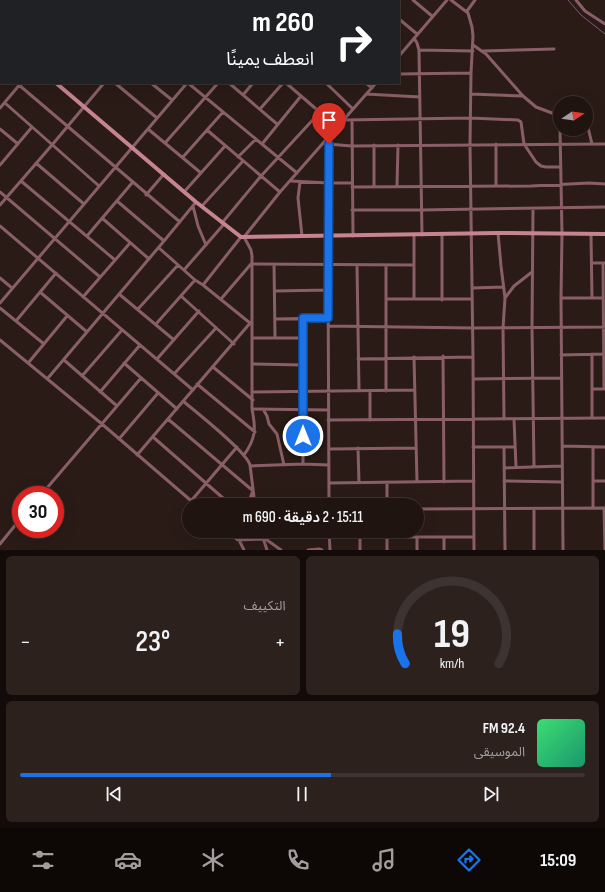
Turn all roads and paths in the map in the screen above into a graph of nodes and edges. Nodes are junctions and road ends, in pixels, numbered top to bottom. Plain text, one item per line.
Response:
1 (413, 0) edge
2 (447, 0) edge
3 (451, 0) edge
4 (475, 0) edge
5 (576, 0) edge
6 (467, 11) junction
7 (432, 16) junction
8 (400, 20) edge
9 (605, 24) edge
10 (417, 34) junction
11 (414, 38) junction
12 (473, 45) junction
13 (554, 49) dead end
14 (419, 50) junction
15 (473, 51) junction
16 (481, 51) junction
17 (400, 55) edge
18 (471, 73) junction
19 (400, 74) edge
20 (419, 74) junction
21 (20, 84) edge
22 (57, 84) edge
23 (102, 84) edge
24 (117, 84) edge
25 (152, 84) edge
26 (187, 84) edge
27 (189, 84) edge
28 (217, 84) edge
29 (230, 84) edge
30 (252, 84) edge
31 (282, 84) edge
32 (287, 84) edge
33 (327, 84) edge
34 (367, 84) edge
35 (375, 84) edge
36 (372, 88) junction
37 (366, 94) junction
38 (471, 94) junction
39 (243, 95) junction
40 (301, 96) junction
41 (523, 96) junction
42 (205, 97) junction
43 (420, 97) junction
44 (172, 100) junction
45 (5, 103) junction
46 (84, 107) junction
47 (0, 108) edge
48 (260, 109) junction
49 (353, 109) junction
50 (223, 112) junction
51 (320, 112) junction
52 (553, 114) edge
53 (157, 118) junction
54 (470, 118) junction
55 (420, 119) junction
56 (344, 120) junction
57 (352, 120) junction
58 (277, 124) junction
59 (32, 127) junction
60 (68, 127) junction
61 (337, 127) junction
62 (148, 128) junction
63 (0, 129) edge
64 (207, 130) junction
65 (560, 136) edge
66 (590, 136) edge
67 (256, 139) junction
68 (165, 143) junction
69 (18, 144) junction
70 (262, 144) junction
71 (324, 144) junction
72 (329, 144) junction
73 (470, 144) junction
74 (496, 144) junction
75 (524, 144) junction
76 (560, 144) junction
77 (592, 144) junction
78 (605, 144) edge
79 (52, 145) junction
80 (374, 145) junction
81 (398, 145) junction
82 (420, 145) junction
83 (224, 146) junction
84 (352, 146) junction
85 (132, 148) junction
86 (182, 157) junction
87 (238, 157) junction
88 (279, 158) junction
89 (243, 161) junction
90 (1, 162) edge
91 (36, 163) junction
92 (561, 167) junction
93 (114, 168) junction
94 (200, 173) junction
95 (297, 173) junction
96 (164, 174) junction
97 (261, 176) junction
98 (21, 181) junction
99 (291, 181) junction
100 (300, 182) junction
101 (132, 183) junction
102 (328, 183) junction
103 (352, 183) junction
104 (561, 184) junction
105 (605, 184) edge
106 (99, 186) junction
107 (397, 186) junction
108 (471, 186) junction
109 (496, 186) junction
110 (352, 187) junction
111 (374, 187) junction
112 (421, 187) junction
113 (0, 192) edge
114 (184, 192) junction
115 (280, 192) junction
116 (146, 195) junction
117 (6, 198) junction
118 (117, 201) junction
119 (196, 202) junction
120 (84, 204) junction
121 (0, 205) edge
122 (193, 206) junction
123 (202, 206) junction
124 (562, 207) junction
125 (605, 207) edge
126 (470, 209) junction
127 (533, 209) junction
128 (352, 210) junction
129 (421, 210) junction
130 (102, 218) junction
131 (69, 221) junction
132 (180, 222) junction
133 (223, 224) junction
134 (0, 226) edge
135 (498, 233) junction
136 (471, 234) junction
137 (532, 234) junction
138 (562, 234) junction
139 (591, 234) junction
140 (605, 234) edge
141 (414, 235) junction
142 (422, 235) junction
143 (442, 235) junction
144 (87, 236) junction
145 (302, 236) junction
146 (328, 236) junction
147 (353, 236) junction
148 (242, 238) junction
149 (54, 239) junction
150 (164, 241) junction
151 (130, 242) junction
152 (206, 245) junction
153 (159, 248) junction
154 (38, 258) junction
155 (149, 259) junction
156 (115, 260) junction
157 (592, 263) junction
158 (604, 263) edge
159 (251, 264) junction
160 (274, 264) junction
161 (328, 264) junction
162 (178, 265) junction
163 (357, 265) junction
164 (386, 265) junction
165 (414, 265) junction
166 (184, 270) junction
167 (532, 272) junction
168 (56, 273) junction
169 (100, 277) junction
170 (0, 278) edge
171 (195, 280) junction
172 (204, 285) junction
173 (503, 287) junction
174 (12, 288) junction
175 (472, 288) junction
176 (328, 290) junction
177 (274, 291) junction
178 (40, 292) junction
179 (119, 294) junction
180 (181, 296) junction
181 (84, 297) junction
182 (505, 298) junction
183 (561, 298) junction
184 (592, 298) junction
185 (603, 298) junction
186 (221, 299) junction
187 (386, 299) junction
188 (414, 299) junction
189 (472, 299) junction
190 (442, 300) junction
191 (0, 304) edge
192 (0, 308) edge
193 (138, 309) junction
194 (199, 312) junction
195 (103, 313) junction
196 (67, 316) junction
197 (303, 318) junction
198 (328, 318) junction
199 (275, 319) junction
200 (16, 321) junction
201 (251, 322) junction
202 (156, 324) junction
203 (328, 326) junction
204 (357, 326) junction
205 (385, 327) junction
206 (532, 327) junction
207 (561, 327) junction
208 (604, 327) edge
209 (216, 328) junction
210 (473, 328) junction
211 (503, 328) junction
212 (122, 330) junction
213 (87, 332) junction
214 (275, 337) junction
215 (253, 338) junction
216 (303, 338) junction
217 (0, 340) edge
218 (174, 340) junction
219 (44, 344) junction
220 (140, 344) junction
221 (234, 344) junction
222 (592, 354) junction
223 (603, 354) junction
224 (561, 355) junction
225 (443, 356) junction
226 (414, 357) junction
227 (473, 357) junction
228 (385, 358) junction
229 (157, 359) junction
230 (358, 359) junction
231 (64, 360) junction
232 (29, 362) junction
233 (124, 363) junction
234 (253, 364) junction
235 (303, 365) junction
236 (213, 367) junction
237 (174, 374) junction
238 (82, 376) junction
239 (48, 378) junction
240 (141, 378) junction
241 (562, 378) junction
242 (473, 379) junction
243 (504, 379) junction
244 (532, 379) junction
245 (197, 384) junction
246 (592, 389) junction
247 (604, 389) edge
248 (193, 390) junction
249 (415, 390) junction
250 (303, 391) junction
251 (328, 391) junction
252 (359, 391) junction
253 (370, 391) junction
254 (386, 391) junction
255 (100, 392) junction
256 (253, 392) junction
257 (158, 393) junction
258 (252, 400) junction
259 (183, 401) junction
260 (117, 406) junction
261 (177, 409) junction
262 (252, 409) junction
263 (263, 409) junction
264 (303, 410) junction
265 (328, 410) junction
266 (592, 418) junction
267 (605, 418) edge
268 (443, 419) junction
269 (473, 419) junction
270 (514, 419) junction
271 (533, 419) junction
272 (562, 419) junction
273 (168, 420) junction
274 (328, 420) junction
275 (370, 420) junction
276 (416, 420) junction
277 (504, 420) junction
278 (102, 424) junction
279 (255, 432) junction
280 (153, 437) junction
281 (119, 439) junction
282 (562, 446) junction
283 (473, 447) junction
284 (504, 447) junction
285 (515, 447) junction
286 (593, 447) junction
287 (605, 447) edge
288 (237, 448) junction
289 (358, 448) junction
290 (416, 448) junction
291 (329, 449) junction
292 (137, 455) junction
293 (244, 455) junction
294 (303, 464) junction
295 (222, 465) junction
296 (284, 465) junction
297 (329, 465) junction
298 (250, 466) junction
299 (562, 466) junction
300 (516, 467) junction
301 (534, 467) junction
302 (504, 468) junction
303 (474, 481) junction
304 (504, 481) junction
305 (593, 481) junction
306 (605, 481) edge
307 (387, 482) junction
308 (417, 482) junction
309 (444, 482) junction
310 (562, 482) junction
311 (207, 483) junction
312 (329, 483) junction
313 (359, 483) junction
314 (49, 486) edge
315 (252, 492) junction
316 (187, 498) edge
317 (194, 498) edge
318 (223, 498) edge
319 (250, 498) edge
320 (253, 498) edge
321 (329, 498) edge
322 (387, 498) edge
323 (504, 508) junction
324 (563, 508) junction
325 (593, 508) junction
326 (605, 508) edge
327 (424, 509) edge
328 (473, 509) junction
329 (534, 509) junction
330 (12, 529) edge
331 (424, 537) edge
332 (444, 537) junction
333 (474, 537) junction
334 (235, 538) edge
335 (266, 538) edge
336 (329, 538) edge
337 (360, 538) edge
338 (387, 538) edge
339 (417, 538) edge
340 (263, 539) joint
341 (240, 540) junction
342 (0, 544) edge
343 (605, 548) edge
344 (244, 550) edge
345 (267, 550) edge
346 (281, 550) edge
347 (308, 550) edge
348 (322, 550) edge
349 (330, 550) edge
350 (360, 550) edge
351 (387, 550) edge
352 (417, 550) edge
353 (444, 550) edge
354 (474, 550) edge
355 (505, 550) edge
356 (534, 550) edge
357 (563, 550) edge

1 - 7 street
2 - 7 street
3 - 6 street
4 - 6 street
5 - 9 street
6 - 12 street
7 - 10 street
8 - 10 street
10 - 11 street
11 - 14 street
11 - 17 street
12 - 15 street
12 - 16 street
13 - 16 street
14 - 15 street
14 - 20 street
15 - 18 street
16 - 41 street
18 - 20 street
18 - 38 street
19 - 20 street
20 - 43 street
21 - 45 street
21 - 60 street
22 - 46 street
23 - 46 street
24 - 53 street
25 - 44 street
26 - 44 street
27 - 42 street
28 - 42 street
29 - 39 street
30 - 39 street
31 - 48 street
32 - 40 street
33 - 49 street
34 - 36 street
35 - 36 street
36 - 37 street
37 - 43 street
37 - 49 street
38 - 41 street
38 - 54 street
39 - 48 street
40 - 51 street
40 - 58 street
41 - 52 street
42 - 50 street
42 - 68 street
43 - 55 street
44 - 53 street
45 - 47 street
45 - 59 street
46 - 60 street
46 - 85 street
48 - 58 street
49 - 56 street
50 - 64 street
50 - 67 street
51 - 61 street
51 - 88 street
53 - 62 street
54 - 55 street
54 - 73 street
54 - 75 street
55 - 57 street
55 - 82 street
56 - 57 street
56 - 61 street
57 - 84 street
58 - 70 street
59 - 69 street
59 - 79 street
60 - 79 street
60 - 93 street
61 - 71 street
62 - 68 street
62 - 85 street
63 - 69 street
64 - 83 street
64 - 86 street
65 - 76 street
66 - 77 street
67 - 70 street
67 - 87 street
68 - 86 street
69 - 90 street
70 - 88 street
71 - 72 street
71 - 95 street
72 - 84 street
72 - 102 street
73 - 74 street
73 - 82 street
73 - 108 street
74 - 75 street
74 - 109 street
75 - 76 street
75 - 92 street
76 - 77 street
76 - 92 street
77 - 78 street
79 - 91 street
79 - 106 street
80 - 81 street
80 - 84 street
80 - 111 street
81 - 82 street
81 - 107 street
82 - 112 street
83 - 87 street
83 - 94 street
84 - 103 street
85 - 93 street
85 - 96 street
86 - 94 street
87 - 89 street
88 - 95 street
88 - 97 street
89 - 97 street
89 - 123 street
91 - 98 street
91 - 120 street
92 - 104 street
93 - 101 street
93 - 106 street
94 - 114 street
95 - 99 street
96 - 114 street
96 - 116 street
97 - 115 street
97 - 133 street
98 - 117 street
98 - 131 street
99 - 100 street
99 - 115 street
100 - 102 street
100 - 145 street
101 - 116 street
101 - 118 street
102 - 103 street
102 - 146 street
103 - 110 street
104 - 105 street
104 - 109 street
104 - 124 street
106 - 120 street
107 - 111 street
107 - 112 street
108 - 109 street
108 - 112 street
108 - 126 street
110 - 111 street
110 - 128 street
112 - 129 street
113 - 117 street
114 - 119 street
115 - 148 street
116 - 132 street
117 - 121 street
117 - 149 street
118 - 130 street
118 - 150 street
119 - 122 street
119 - 123 street
120 - 131 street
122 - 132 street
122 - 152 street
123 - 133 street
124 - 125 street
124 - 127 street
124 - 138 street
126 - 127 street
126 - 129 street
126 - 136 street
127 - 137 street
128 - 129 street
128 - 147 street
129 - 142 street
130 - 144 street
130 - 151 street
131 - 144 street
131 - 149 street
132 - 150 street
133 - 148 street
133 - 152 street
134 - 154 street
135 - 136 street
135 - 137 street
135 - 173 street
136 - 143 street
136 - 175 street
137 - 138 street
137 - 167 street
138 - 139 street
138 - 183 street
139 - 140 street
139 - 157 street
141 - 142 street
141 - 147 street
141 - 165 street
142 - 143 street
143 - 190 street
144 - 156 street
145 - 146 street
145 - 148 street
146 - 147 street
146 - 161 street
148 - 159 street
148 - 172 street
149 - 154 street
149 - 169 street
150 - 153 street
151 - 155 street
151 - 156 street
152 - 166 street
153 - 155 street
153 - 162 street
154 - 168 street
154 - 174 street
155 - 179 street
156 - 169 street
157 - 158 street
157 - 184 street
158 - 185 street
159 - 160 street
159 - 186 street
159 - 201 street
160 - 161 street
160 - 177 street
161 - 163 street
161 - 176 street
162 - 166 street
162 - 193 street
163 - 164 street
163 - 204 street
164 - 165 street
164 - 187 street
165 - 188 street
166 - 171 street
167 - 182 street
167 - 206 street
168 - 178 street
168 - 181 street
169 - 181 street
170 - 174 street
171 - 172 street
171 - 180 street
172 - 186 street
173 - 175 street
173 - 182 street
174 - 191 street
175 - 189 street
176 - 177 street
176 - 198 street
177 - 199 street
178 - 196 street
178 - 200 street
179 - 193 street
179 - 195 street
180 - 194 street
180 - 202 street
181 - 195 street
182 - 211 street
183 - 184 street
183 - 207 street
184 - 185 street
185 - 208 street
186 - 201 street
187 - 188 street
187 - 205 street
188 - 190 street
189 - 190 street
189 - 210 street
192 - 200 street
193 - 202 street
194 - 209 street
194 - 218 street
195 - 212 street
195 - 213 street
196 - 213 street
196 - 219 street
197 - 198 street
197 - 199 street
197 - 216 street
198 - 203 street
199 - 214 street
200 - 219 street
201 - 215 street
201 - 221 street
202 - 218 street
203 - 204 street
203 - 251 street
204 - 205 street
204 - 230 street
205 - 210 street
205 - 228 street
206 - 207 street
206 - 211 street
206 - 244 street
207 - 208 street
207 - 224 street
208 - 223 street
209 - 221 street
209 - 237 street
210 - 211 street
210 - 227 street
211 - 243 street
212 - 220 street
212 - 238 street
213 - 231 street
214 - 215 street
214 - 216 street
215 - 234 street
216 - 235 street
217 - 232 street
218 - 229 street
219 - 232 street
220 - 229 street
220 - 233 street
221 - 236 street
222 - 223 street
222 - 224 street
222 - 246 street
223 - 247 street
224 - 241 street
225 - 226 street
225 - 227 street
225 - 268 street
226 - 228 street
226 - 249 street
227 - 242 street
228 - 230 street
228 - 254 street
229 - 237 street
230 - 252 street
231 - 238 street
231 - 239 street
232 - 239 street
233 - 240 street
233 - 255 street
234 - 235 street
234 - 256 street
235 - 250 street
236 - 245 street
236 - 258 street
237 - 248 street
238 - 255 street
239 - 278 street
240 - 257 street
240 - 260 street
241 - 244 street
241 - 272 street
242 - 243 street
242 - 269 street
243 - 244 street
243 - 277 street
244 - 271 street
245 - 248 street
245 - 279 street
246 - 247 street
246 - 266 street
248 - 259 street
249 - 254 street
249 - 276 street
250 - 251 street
250 - 256 street
250 - 264 street
251 - 252 street
251 - 265 street
252 - 253 street
253 - 254 street
253 - 275 street
255 - 260 street
256 - 258 street
257 - 261 street
257 - 281 street
258 - 262 street
259 - 261 street
259 - 288 street
260 - 278 street
261 - 273 street
262 - 263 street
262 - 279 street
263 - 264 street
263 - 296 street
264 - 265 street
264 - 294 street
265 - 274 street
266 - 267 street
266 - 272 street
268 - 269 street
268 - 276 street
268 - 309 street
269 - 277 street
269 - 283 street
270 - 271 street
270 - 277 street
270 - 285 street
271 - 272 street
271 - 301 street
272 - 282 street
273 - 280 street
273 - 295 street
274 - 275 street
274 - 291 street
275 - 276 street
276 - 290 street
278 - 281 street
278 - 314 street
279 - 293 street
280 - 292 street
280 - 311 street
281 - 292 street
282 - 286 street
282 - 299 street
283 - 284 street
283 - 303 street
284 - 285 street
284 - 302 street
285 - 300 street
286 - 287 street
286 - 305 street
288 - 293 street
288 - 295 street
289 - 290 street
289 - 291 street
289 - 313 street
290 - 308 street
291 - 297 street
292 - 316 street
293 - 298 street
294 - 296 street
294 - 297 street
295 - 311 street
295 - 315 street
296 - 298 street
297 - 312 street
298 - 315 street
299 - 301 street
299 - 310 street
300 - 301 street
300 - 302 street
302 - 304 street
303 - 309 street
303 - 328 street
304 - 310 street
304 - 323 street
305 - 306 street
305 - 325 street
307 - 308 street
307 - 313 street
307 - 322 street
308 - 309 street
310 - 324 street
311 - 317 street
311 - 318 street
312 - 313 street
312 - 321 street
315 - 319 street
315 - 320 street
323 - 328 street
323 - 329 street
323 - 355 street
324 - 325 street
324 - 329 street
324 - 357 street
325 - 326 street
326 - 343 street
327 - 328 street
328 - 333 street
329 - 356 street
330 - 342 street
331 - 332 street
332 - 333 street
332 - 353 street
333 - 354 street
334 - 341 street
335 - 346 street
336 - 349 street
337 - 350 street
338 - 351 street
339 - 352 street
340 - 341 street
340 - 345 street
341 - 344 street
347 - 348 street

